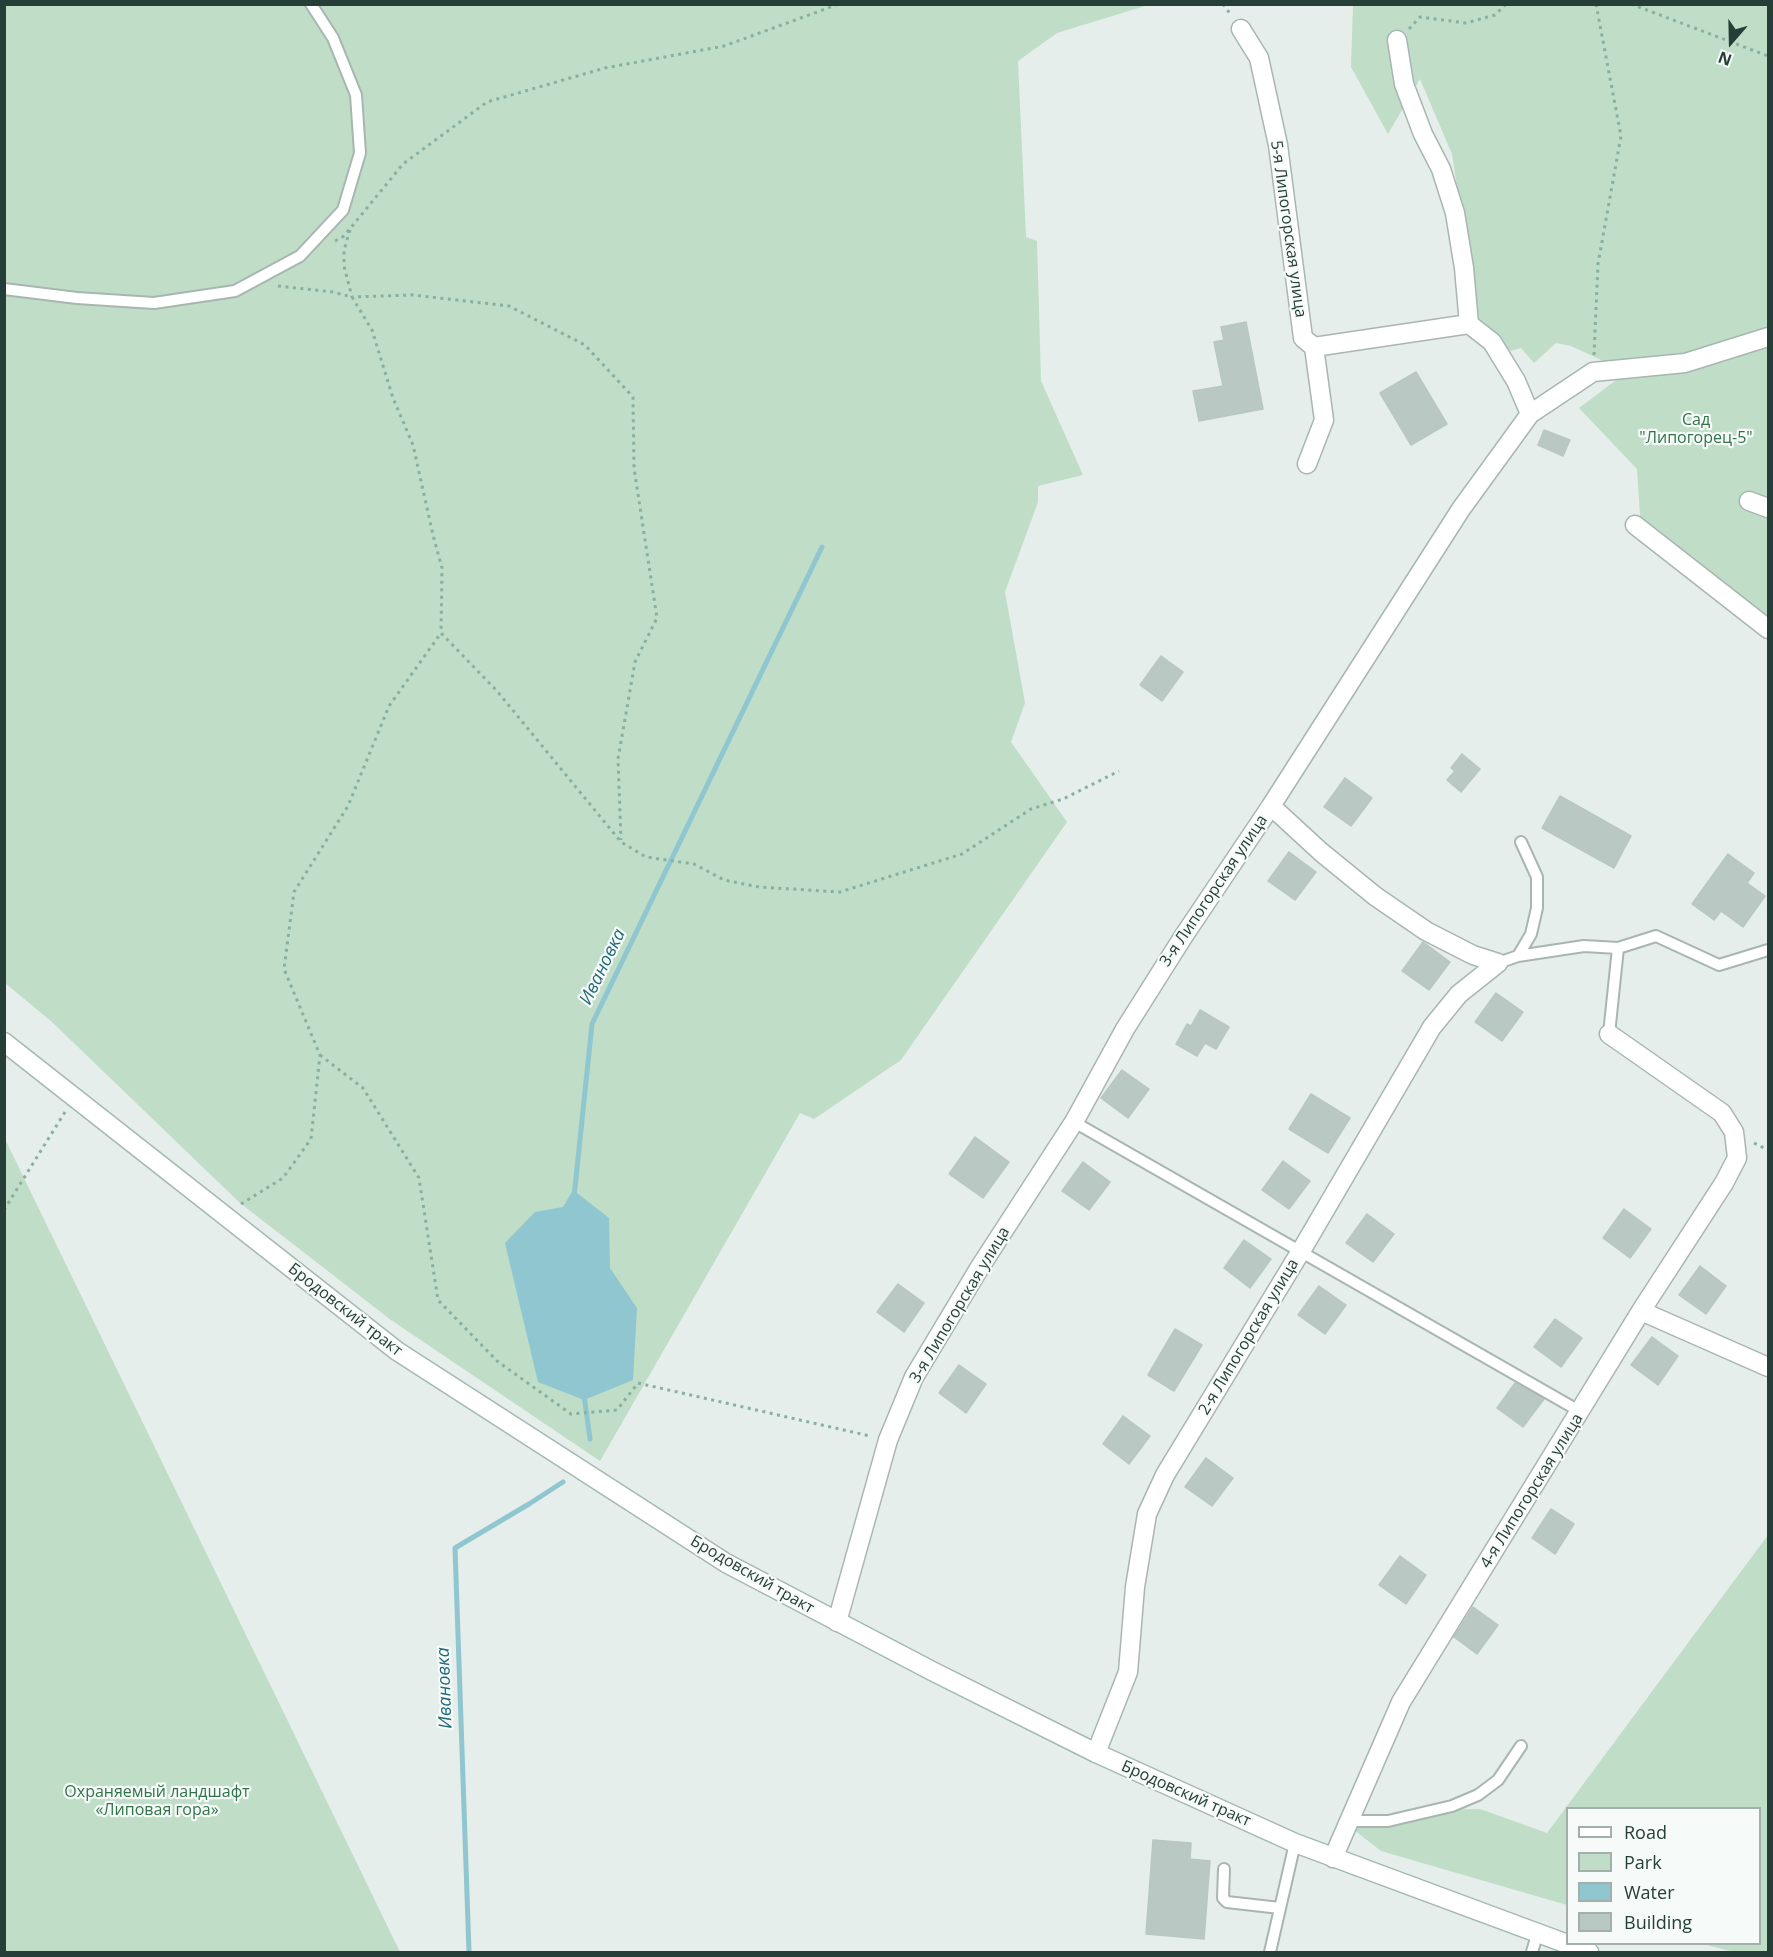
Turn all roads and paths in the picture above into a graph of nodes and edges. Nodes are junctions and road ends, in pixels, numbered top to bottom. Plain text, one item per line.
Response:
1 (311, 4) edge
2 (839, 4) edge
3 (1506, 4) edge
4 (1596, 4) edge
5 (1631, 4) edge
6 (1241, 29) dead end
7 (1397, 40) joint
8 (1768, 56) edge
9 (350, 230) junction
10 (326, 244) dead end
11 (268, 287) dead end
12 (4, 289) edge
13 (352, 297) junction
14 (1469, 324) junction
15 (1768, 337) edge
16 (1314, 347) junction
17 (1593, 372) junction
18 (1530, 414) junction
19 (1307, 464) dead end
20 (1749, 501) dead end
21 (1768, 508) edge
22 (1635, 525) dead end
23 (1768, 629) edge
24 (441, 633) junction
25 (1119, 771) dead end
26 (1271, 806) junction
27 (621, 842) junction
28 (1521, 842) dead end
29 (1618, 948) junction
30 (1768, 950) edge
31 (1518, 956) junction
32 (1498, 963) junction
33 (1609, 1034) joint
34 (4, 1042) edge
35 (320, 1055) junction
36 (74, 1097) junction
37 (1074, 1122) junction
38 (4, 1210) edge
39 (224, 1215) junction
40 (1301, 1251) junction
41 (1641, 1311) junction
42 (1768, 1367) edge
43 (1581, 1412) junction
44 (888, 1440) junction
45 (837, 1622) junction
46 (1521, 1746) dead end
47 (1096, 1753) junction
48 (1349, 1821) junction
49 (1295, 1843) junction
50 (1333, 1857) junction
51 (1224, 1869) dead end
52 (1280, 1908) junction
53 (1537, 1935) junction
54 (1270, 1953) edge
55 (1532, 1953) edge
56 (1589, 1953) edge

1 - 12 lane
2 - 9 path
3 - 7 path
4 - 17 path
5 - 8 path
6 - 16 street, 5-я Липогорская улица
7 - 14 street
9 - 10 path
9 - 13 path
11 - 13 path
13 - 24 path
13 - 27 path
14 - 16 street
14 - 18 street
15 - 17 street, 3-я Липогорская улица
16 - 19 street, 5-я Липогорская улица
17 - 18 street, 3-я Липогорская улица
18 - 26 street, 3-я Липогорская улица
20 - 21 street
22 - 23 street
24 - 27 path
24 - 35 path
25 - 27 path
26 - 32 street
26 - 37 street, 3-я Липогорская улица
28 - 31 lane
29 - 30 lane
29 - 31 lane
29 - 33 lane
31 - 32 lane
32 - 40 street, 2-я Липогорская улица
33 - 41 street, 4-я Липогорская улица
34 - 36 street, Бродовский тракт
35 - 39 path
35 - 44 path
36 - 38 path
36 - 39 street, Бродовский тракт
37 - 40 lane
37 - 44 street, 3-я Липогорская улица
39 - 45 street, Бродовский тракт
40 - 43 lane
40 - 47 street, 2-я Липогорская улица
41 - 42 street
41 - 43 street, 4-я Липогорская улица
43 - 48 street, 4-я Липогорская улица
44 - 45 street, 3-я Липогорская улица
45 - 47 street, Бродовский тракт
46 - 48 lane
47 - 49 street, Бродовский тракт
48 - 50 street, 4-я Липогорская улица
49 - 50 street, Бродовский тракт
49 - 52 lane
50 - 53 street, Бродовский тракт
51 - 52 lane
52 - 54 lane
53 - 55 lane
53 - 56 street, Бродовский тракт

